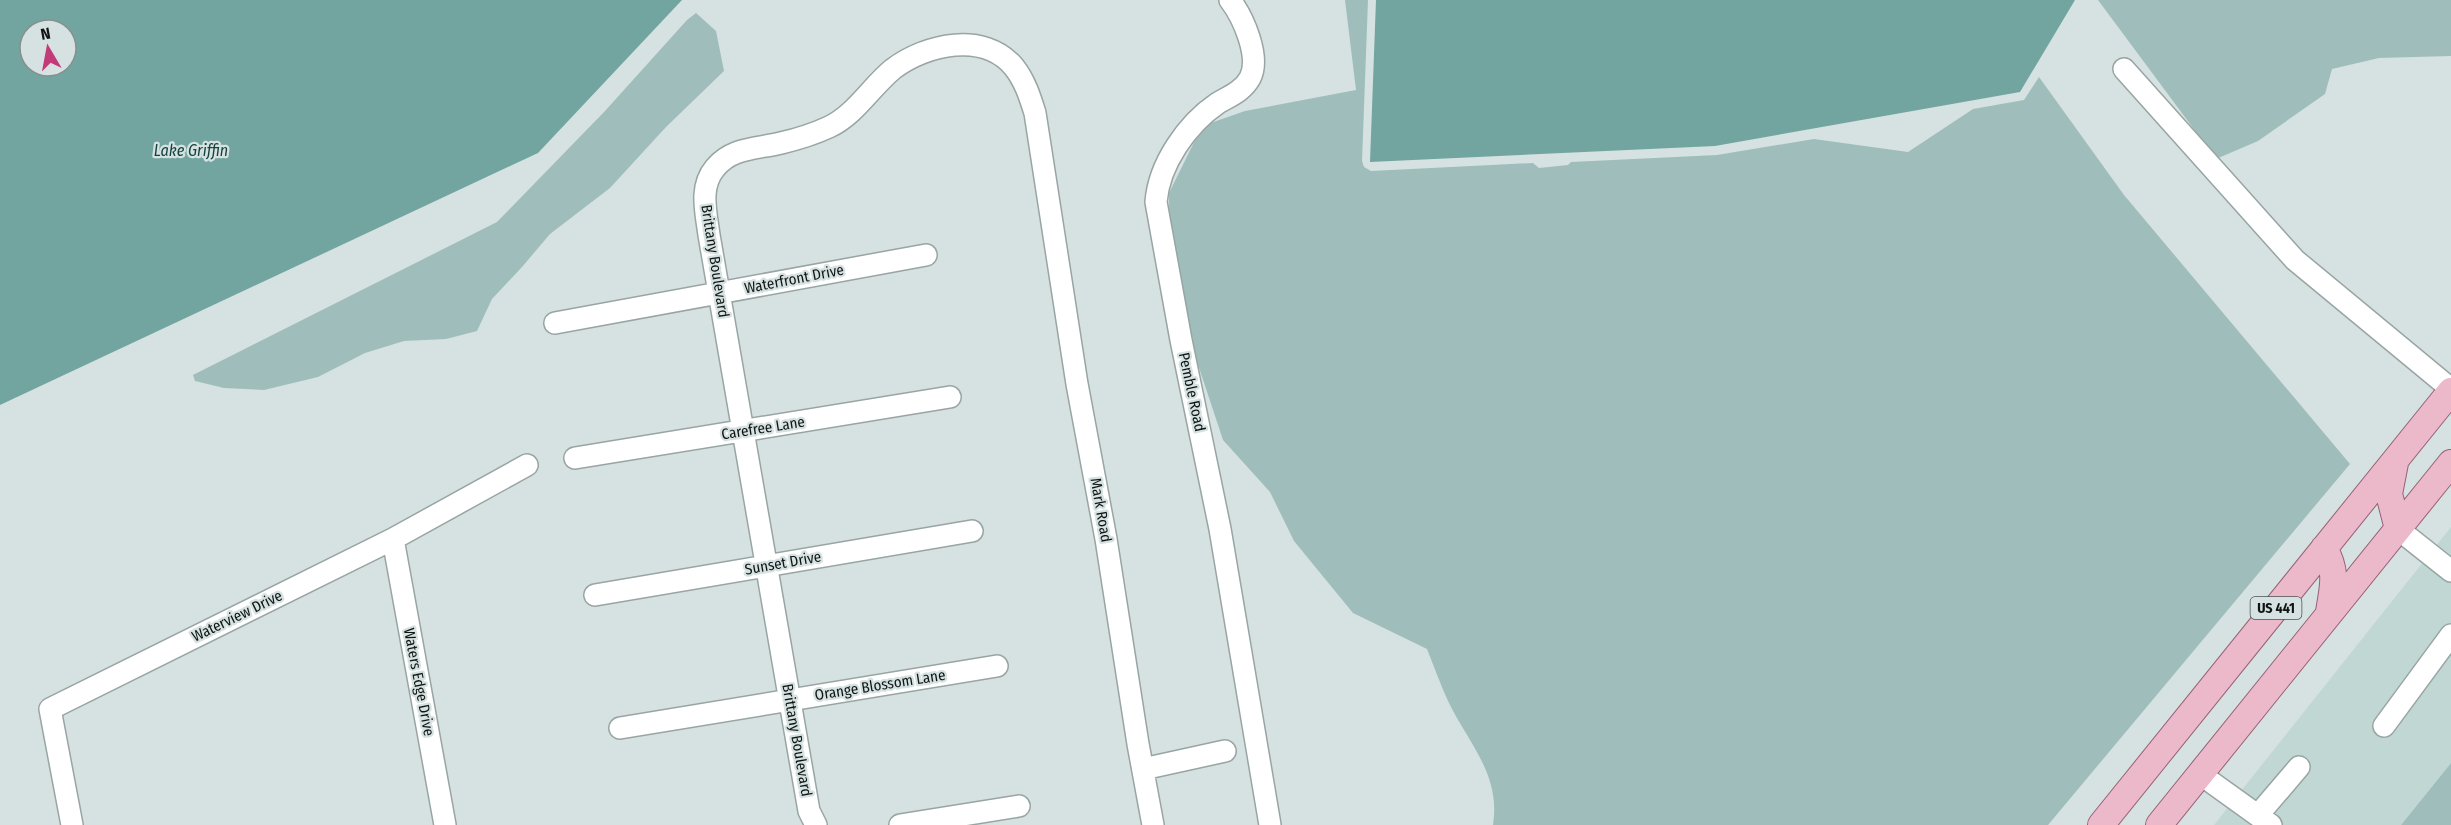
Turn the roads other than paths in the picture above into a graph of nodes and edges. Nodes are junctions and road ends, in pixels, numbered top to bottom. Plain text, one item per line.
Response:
1 (1230, 0) edge
2 (2124, 69) dead end
3 (1047, 195) joint
4 (926, 255) dead end
5 (720, 293) junction
6 (555, 323) dead end
7 (2451, 390) edge
8 (950, 397) dead end
9 (744, 432) junction
10 (575, 458) dead end
11 (2396, 460) junction
12 (2451, 463) edge
13 (527, 465) dead end
14 (2398, 529) junction
15 (972, 531) dead end
16 (393, 539) junction
17 (2324, 548) junction
18 (767, 566) junction
19 (2451, 571) edge
20 (595, 595) dead end
21 (2328, 615) junction
22 (2451, 635) edge
23 (997, 666) dead end
24 (789, 700) junction
25 (2384, 726) dead end
26 (620, 728) dead end
27 (1225, 751) dead end
28 (2299, 767) dead end
29 (1143, 769) junction
30 (2200, 774) junction
31 (1019, 806) dead end
32 (2264, 820) edge
33 (72, 825) edge
34 (445, 825) edge
35 (816, 825) edge
36 (900, 825) edge
37 (1153, 825) edge
38 (1270, 825) edge
39 (2101, 825) edge
40 (2159, 825) edge

1 - 38 street, Pemble Road
2 - 7 street
3 - 5 street, Brittany Boulevard
3 - 29 street, Mark Road
4 - 5 street, Waterfront Drive
5 - 6 street, Waterfront Drive
5 - 9 street, Brittany Boulevard
7 - 11 main road, US 441
8 - 9 street, Carefree Lane
9 - 10 street, Carefree Lane
9 - 18 street, Brittany Boulevard
11 - 14 main road
11 - 17 main road, US 441
12 - 14 main road, US 441
13 - 16 street, Waterview Drive
14 - 19 street
14 - 21 main road, US 441
15 - 18 street, Sunset Drive
16 - 33 street, Waterview Drive
16 - 34 street, Waters Edge Drive
17 - 21 main road
17 - 39 main road, US 441
18 - 20 street, Sunset Drive
18 - 24 street, Brittany Boulevard
21 - 30 main road, US 441
22 - 25 street
23 - 24 street, Orange Blossom Lane
24 - 26 street, Orange Blossom Lane
24 - 35 street, Brittany Boulevard
27 - 29 street
28 - 32 street
29 - 37 street, Mark Road
30 - 32 street
30 - 40 main road, US 441
31 - 36 street

